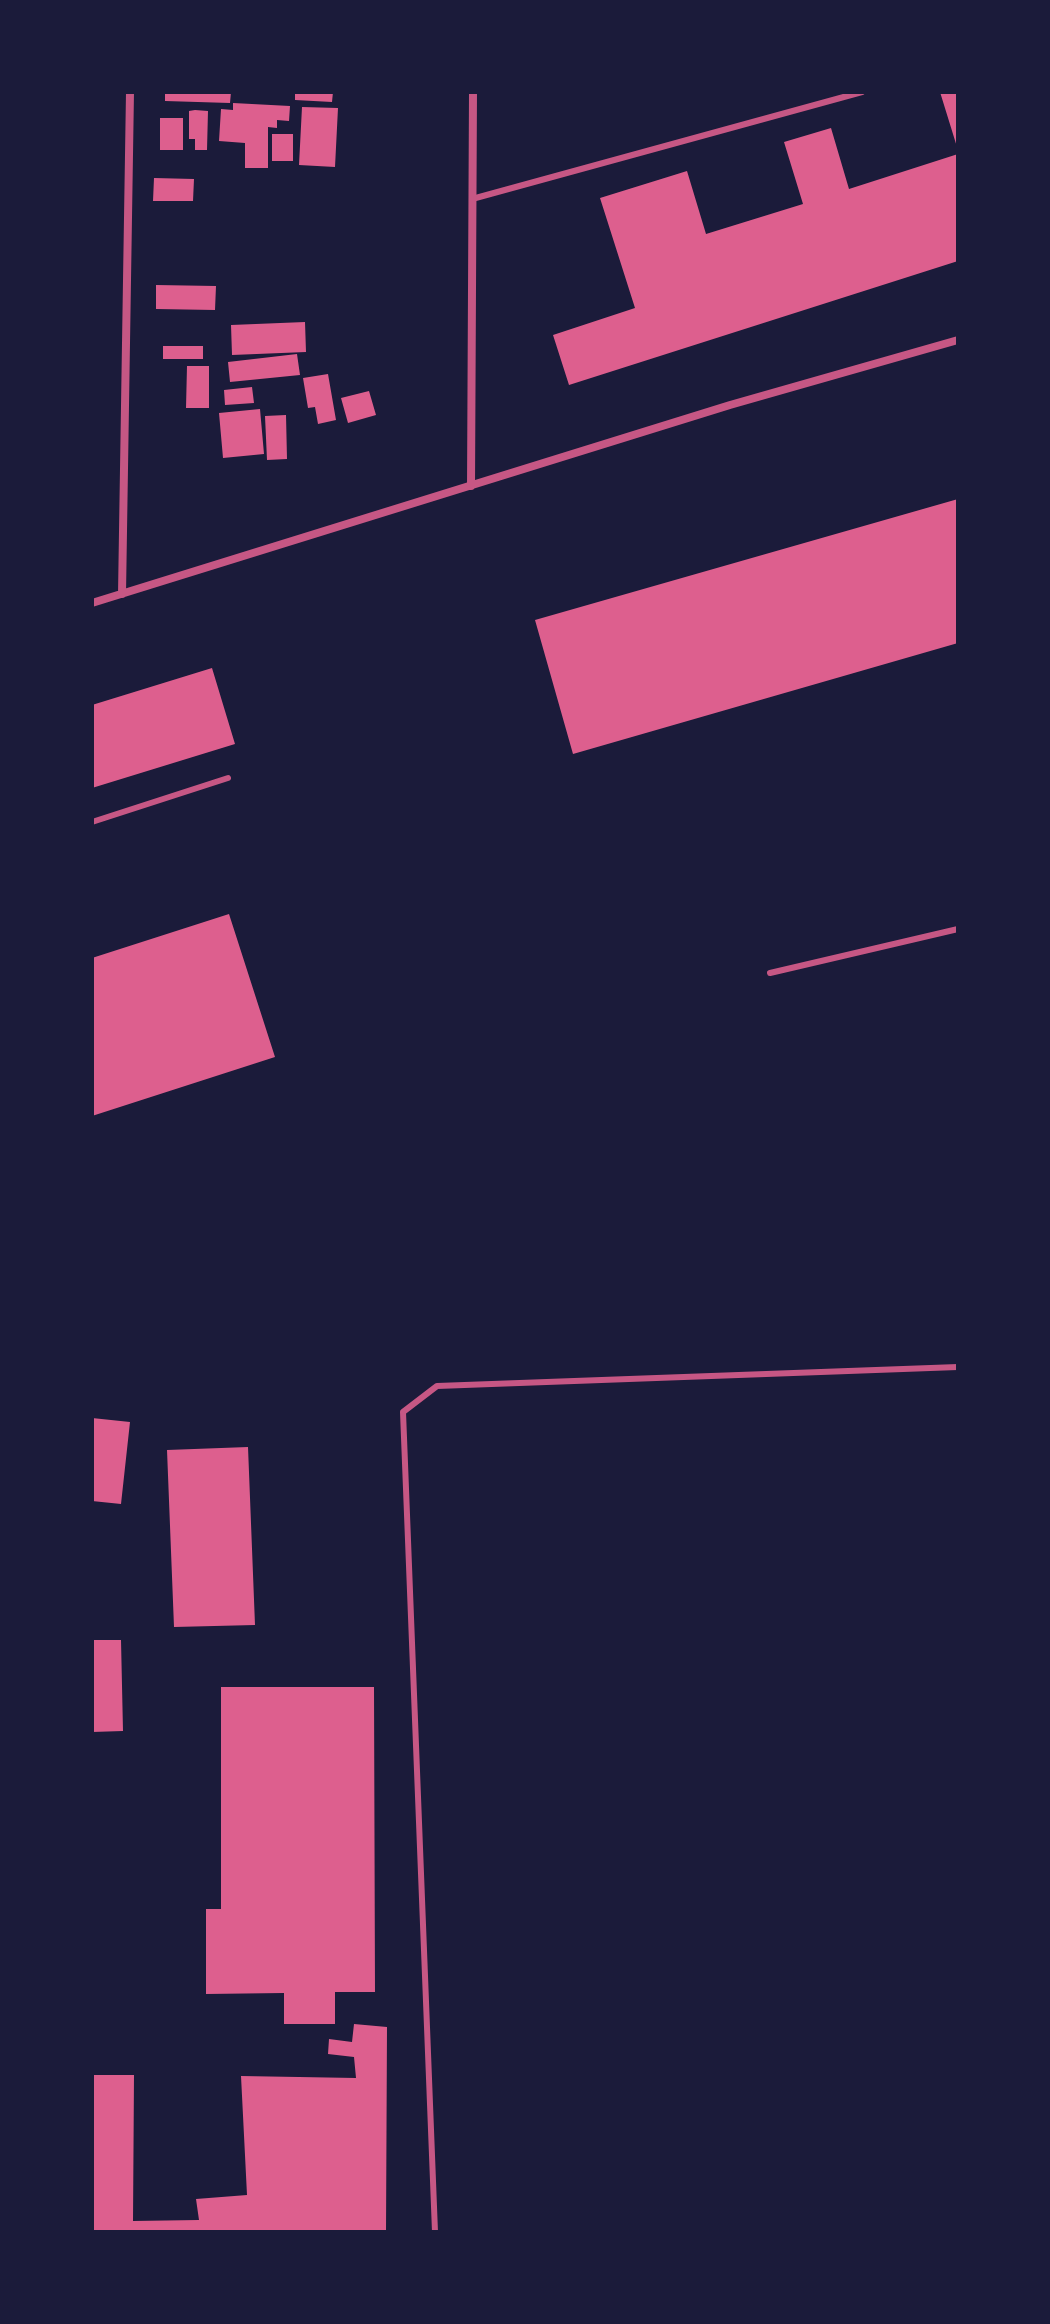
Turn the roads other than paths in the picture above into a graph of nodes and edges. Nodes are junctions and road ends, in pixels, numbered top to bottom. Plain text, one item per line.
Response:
1 (130, 92) edge
2 (473, 92) edge
3 (862, 92) edge
4 (472, 199) junction
5 (958, 340) edge
6 (471, 486) junction
7 (122, 594) junction
8 (92, 603) edge
9 (228, 778) dead end
10 (92, 822) edge
11 (958, 929) edge
12 (770, 973) dead end
13 (958, 1367) edge
14 (435, 2232) edge

1 - 7 street
2 - 4 street
3 - 4 lane
4 - 6 street
5 - 6 street
6 - 7 street
7 - 8 street
9 - 10 lane
11 - 12 lane
13 - 14 lane

